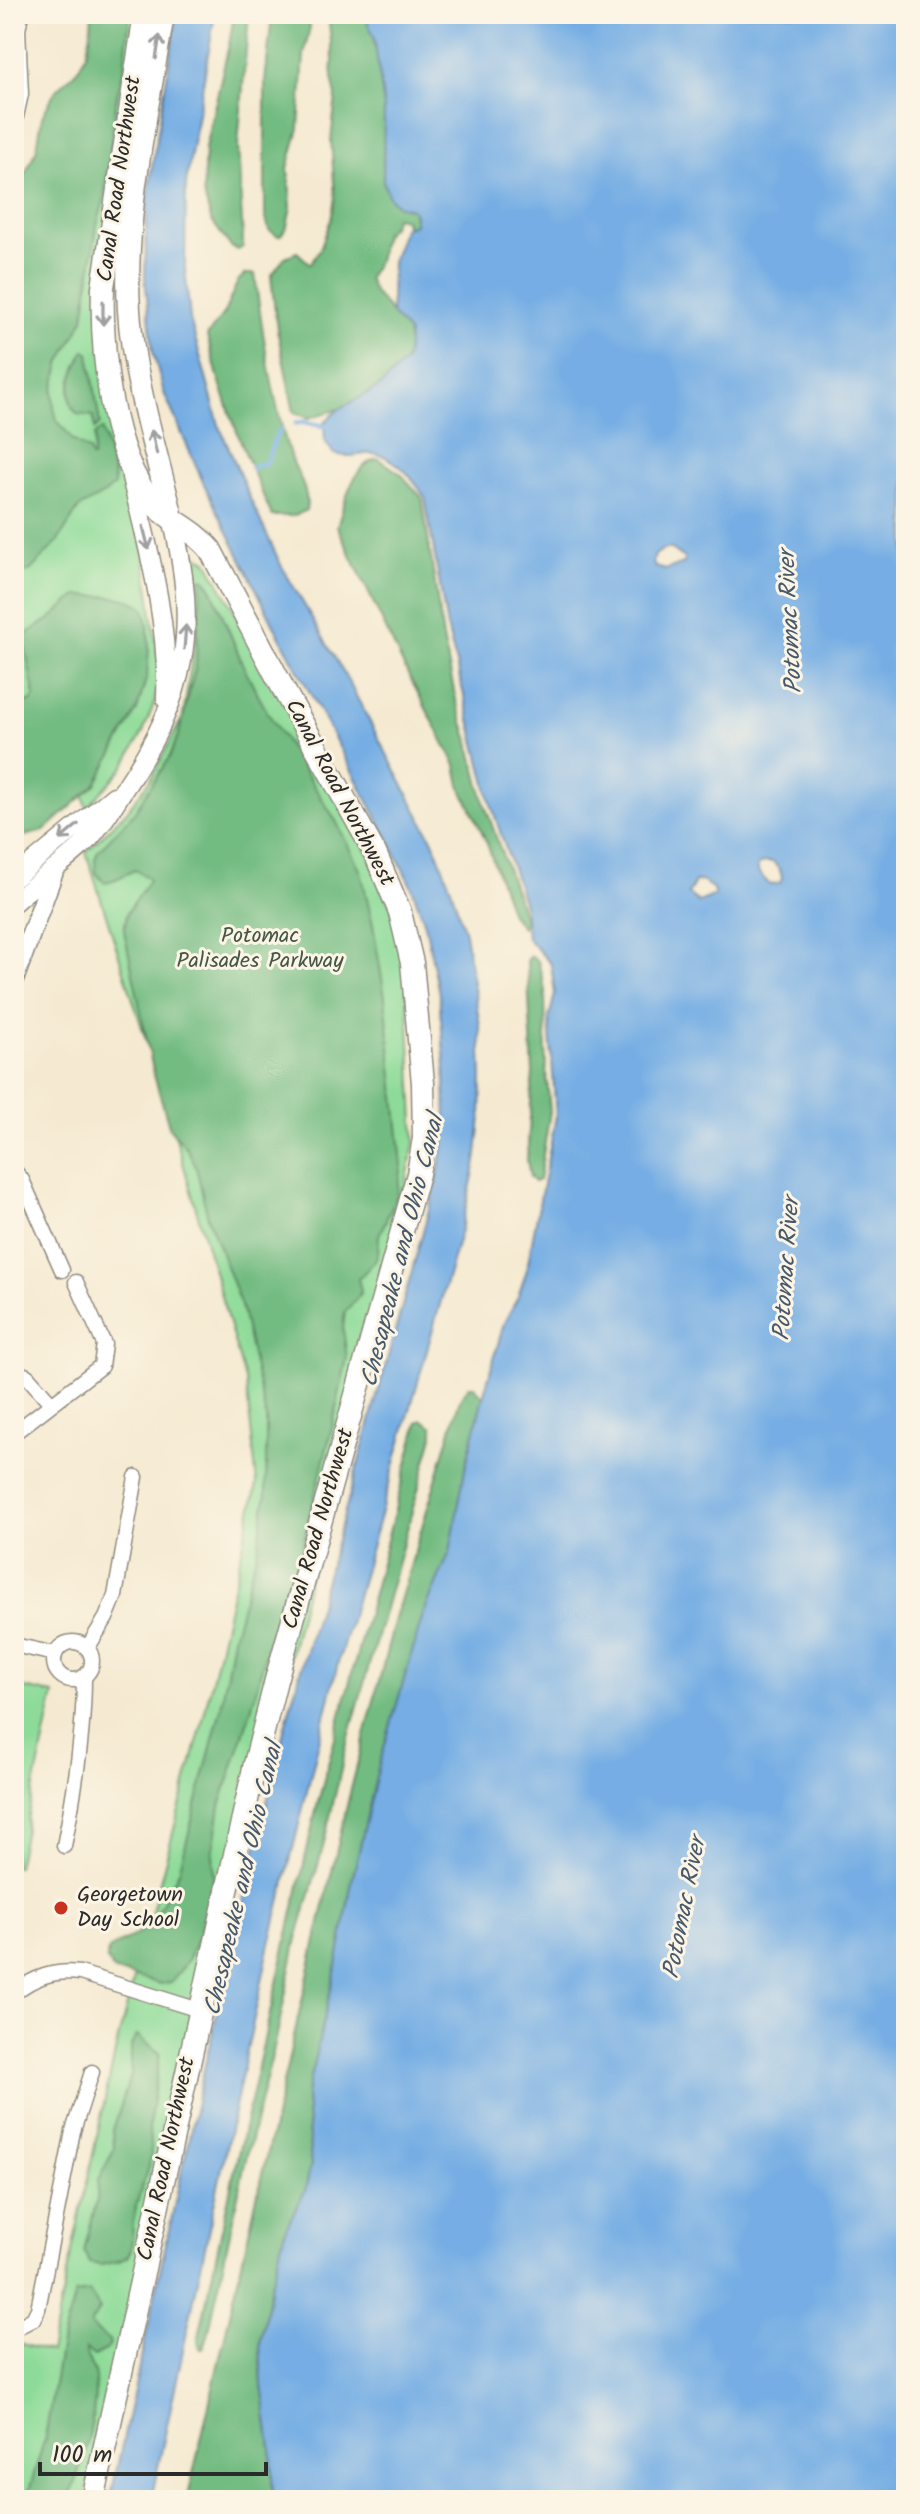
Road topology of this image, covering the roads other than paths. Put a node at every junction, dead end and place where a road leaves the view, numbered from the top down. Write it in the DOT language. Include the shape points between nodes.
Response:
graph roads {
  1 [pos="21,14"];
  2 [pos="145,14"];
  3 [pos="163,14"];
  4 [pos="14,126"];
  5 [pos="127,463"];
  6 [pos="172,518"];
  7 [pos="165,712"];
  8 [pos="125,787"];
  9 [pos="56,866"];
  10 [pos="14,878"];
  11 [pos="14,902"];
  12 [pos="14,980"];
  13 [pos="14,1170"];
  14 [pos="62,1270"];
  15 [pos="76,1282"];
  16 [pos="14,1371"];
  17 [pos="51,1403"];
  18 [pos="14,1433"];
  19 [pos="136,1477"];
  20 [pos="14,1645"];
  21 [pos="88,1647"];
  22 [pos="55,1654"];
  23 [pos="84,1677"];
  24 [pos="64,1846"];
  25 [pos="14,1993"];
  26 [pos="199,2010"];
  27 [pos="92,2072"];
  28 [pos="16,2328"];
  29 [pos="93,2500"];
  1 -- 4 [label="street" via="21,94"];
  2 -- 5 [label="highway, Canal Road Northwest, one-way" via="103,287 105,360"];
  6 -- 3 [label="highway, Canal Road Northwest, one-way" via="134,350 128,273"];
  5 -- 6 [label="highway, Canal Road Northwest" via="149,499"];
  5 -- 7 [label="main road, one-way" via="160,598"];
  7 -- 6 [label="main road, one-way" via="181,672 186,623 185,585"];
  6 -- 26 [label="highway, Canal Road Northwest" via="210,549 390,887 412,963 424,1110 418,1174 276,1680"];
  7 -- 8 [label="main road"];
  8 -- 9 [label="main road" via="89,839"];
  8 -- 10 [label="main road, one-way"];
  9 -- 11 [label="main road"];
  9 -- 12 [label="main road"];
  13 -- 14 [label="street"];
  15 -- 17 [label="street" via="104,1344 101,1366"];
  16 -- 17 [label="street" via="27,1376"];
  17 -- 18 [label="street"];
  19 -- 21 [label="street" via="115,1596"];
  20 -- 22 [label="street"];
  21 -- 22 [label="street" via="72,1641"];
  21 -- 23 [label="street" via="93,1663"];
  22 -- 23 [label="street" via="56,1670 63,1678"];
  23 -- 24 [label="street" via="75,1789"];
  25 -- 26 [label="street" via="40,1977 72,1972"];
  26 -- 29 [label="highway, Canal Road Northwest"];
  27 -- 28 [label="street" via="73,2131 40,2302 33,2319"];
}
